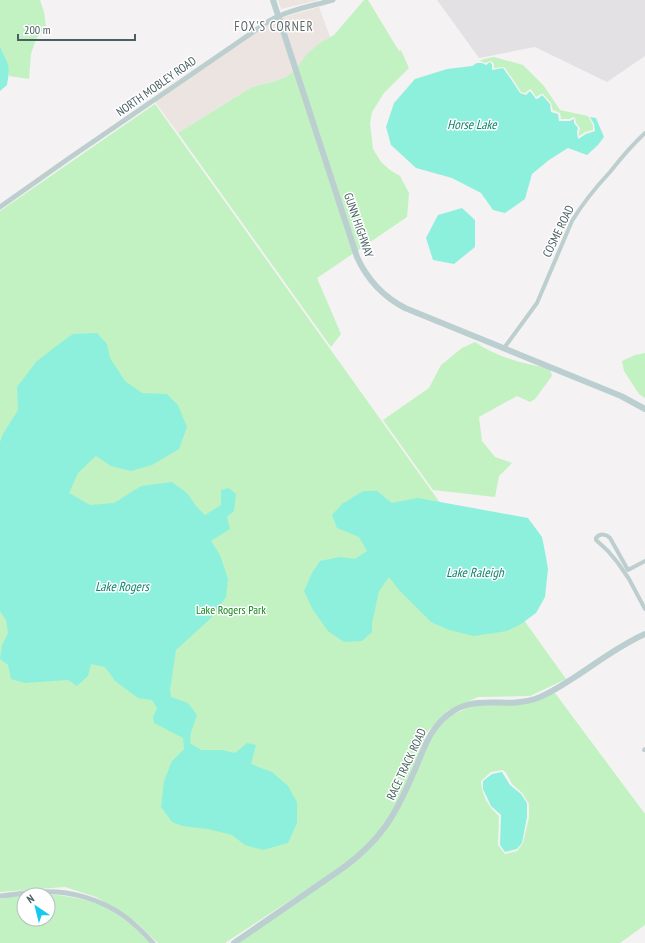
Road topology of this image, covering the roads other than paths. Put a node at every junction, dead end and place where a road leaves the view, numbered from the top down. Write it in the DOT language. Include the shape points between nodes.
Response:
graph roads {
  1 [pos="273,0"];
  2 [pos="333,0"];
  3 [pos="278,16"];
  4 [pos="645,133"];
  5 [pos="0,207"];
  6 [pos="504,348"];
  7 [pos="645,409"];
  8 [pos="645,561"];
  9 [pos="645,609"];
  10 [pos="645,634"];
  11 [pos="0,896"];
  12 [pos="153,943"];
  13 [pos="234,943"];
  1 -- 3 [label="main road, GUNN HIGHWAY"];
  2 -- 3 [label="street, NORTH MOBLEY ROAD"];
  3 -- 5 [label="street, NORTH MOBLEY ROAD"];
  3 -- 6 [label="main road, GUNN HIGHWAY" via="356,253 367,275 383,293 401,306"];
  4 -- 6 [label="street, COSME ROAD" via="577,212 537,303"];
  6 -- 7 [label="main road, GUNN HIGHWAY" via="621,396"];
  8 -- 9 [label="street" via="628,570 610,538 600,534 596,538 618,563"];
  10 -- 13 [label="main road, RACE TRACK ROAD" via="616,649 544,696 519,702 476,702 446,716 429,738 394,814 373,842 344,868"];
  11 -- 12 [label="street" via="45,892 65,893 90,899 123,915"];
}
